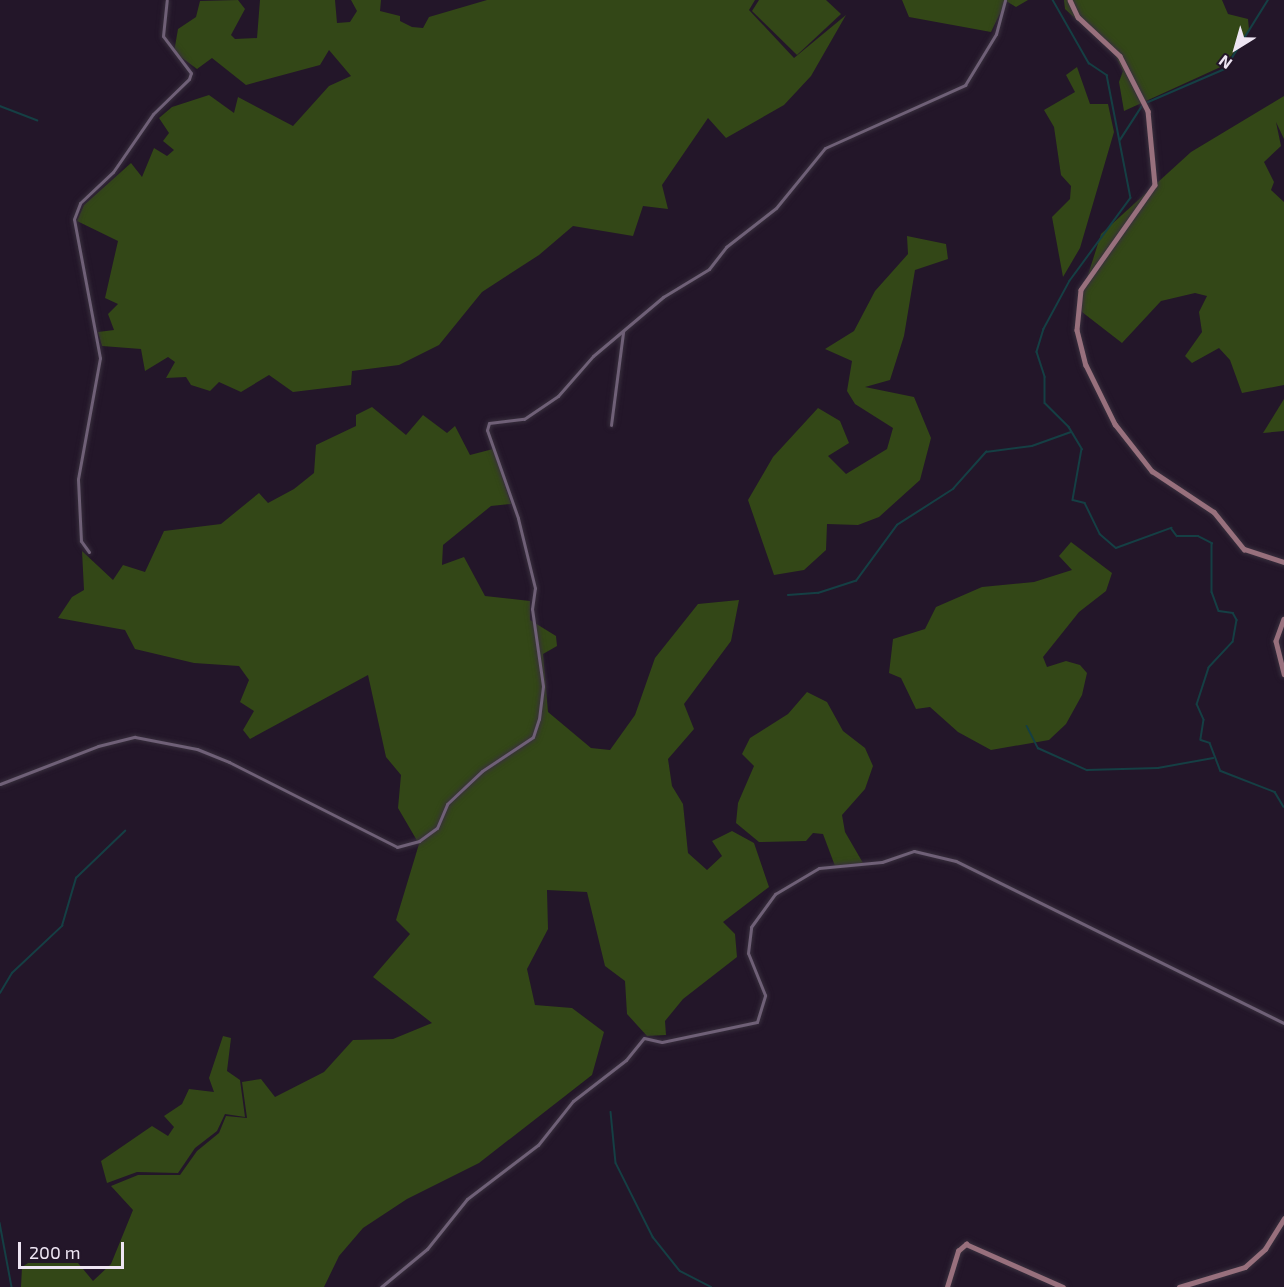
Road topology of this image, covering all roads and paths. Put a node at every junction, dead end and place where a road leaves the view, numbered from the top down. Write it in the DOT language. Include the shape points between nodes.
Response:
graph roads {
  1 [pos="167,0"];
  2 [pos="1005,0"];
  3 [pos="1070,0"];
  4 [pos="623,332"];
  5 [pos="611,425"];
  6 [pos="89,552"];
  7 [pos="1284,562"];
  8 [pos="1284,619"];
  9 [pos="1284,674"];
  10 [pos="0,784"];
  11 [pos="1284,1023"];
  12 [pos="1284,1218"];
  13 [pos="381,1287"];
  14 [pos="947,1287"];
  15 [pos="1063,1287"];
  16 [pos="1179,1287"];
  1 -- 6 [label="street" via="163,36 191,73 189,79 153,114 113,171 80,203 74,219 100,358 78,479 81,541"];
  2 -- 4 [label="street" via="996,33 965,86 825,148 776,208 726,247 718,261 663,297"];
  3 -- 7 [label="street" via="1078,17 1120,56 1148,111 1155,184 1081,290 1077,330 1086,365 1115,424 1152,471 1214,512 1244,549"];
  4 -- 5 [label="street"];
  4 -- 10 [label="street" via="541,408 524,419 489,423 535,588 532,609 543,686 539,719 533,737 483,771 447,804 437,828 419,841 398,847 243,768 158,739 135,737 98,746"];
  8 -- 9 [label="street" via="1276,641"];
  11 -- 13 [label="street" via="956,861 914,851 882,862 819,868 775,894 751,927 748,953 765,994 757,1022 662,1042 645,1038 626,1060 573,1101 538,1145 467,1199 427,1249"];
  12 -- 16 [label="street" via="1265,1249 1245,1267"];
  14 -- 15 [label="street" via="956,1254 966,1244"];
}
